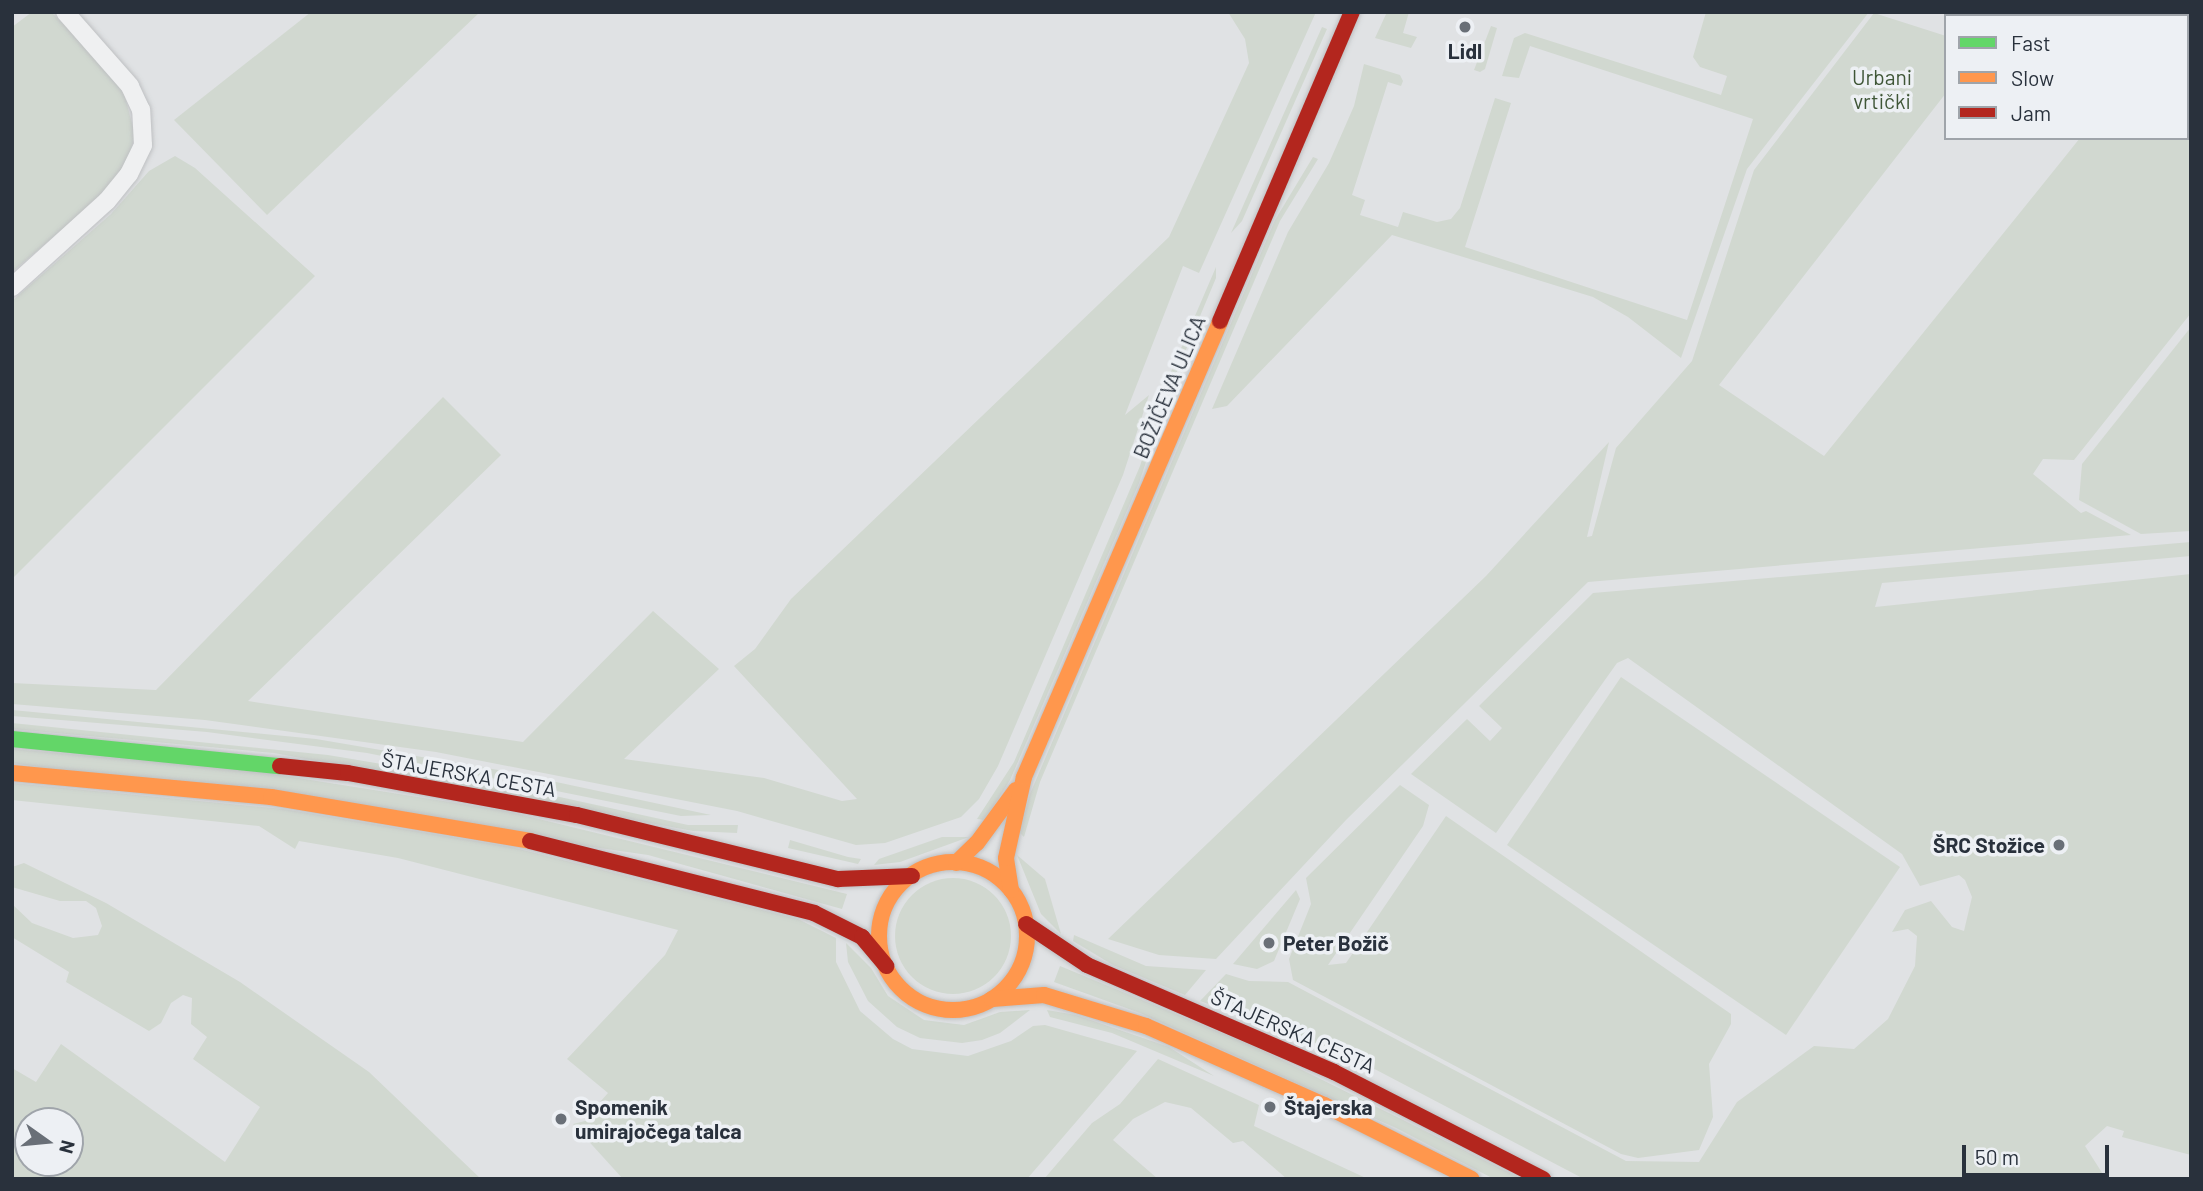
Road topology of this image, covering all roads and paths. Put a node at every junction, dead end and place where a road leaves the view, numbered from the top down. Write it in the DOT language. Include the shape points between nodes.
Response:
graph roads {
  1 [pos="65,12"];
  2 [pos="1352,12"];
  3 [pos="12,287"];
  4 [pos="12,738"];
  5 [pos="12,773"];
  6 [pos="1024,778"];
  7 [pos="956,863"];
  8 [pos="912,876"];
  9 [pos="1011,890"];
  10 [pos="1026,924"];
  11 [pos="886,966"];
  12 [pos="992,999"];
  13 [pos="1472,1179"];
  14 [pos="1543,1179"];
  1 -- 3 [label="street" via="130,86 145,131 138,160 107,201"];
  2 -- 6 [label="main road, BOŽIČEVA ULICA"];
  4 -- 8 [label="main road, ŠTAJERSKA CESTA" via="186,753 359,775 600,820 838,879"];
  5 -- 11 [label="main road" via="271,797 416,819 588,853 814,913 862,937"];
  6 -- 7 [label="main road, BOŽIČEVA ULICA" via="977,843"];
  6 -- 9 [label="main road, BOŽIČEVA ULICA" via="1006,858"];
  7 -- 8 [label="main road, ŠTAJERSKA CESTA" via="933,865"];
  7 -- 9 [label="main road, ŠTAJERSKA CESTA" via="987,870"];
  8 -- 11 [label="main road, ŠTAJERSKA CESTA" via="894,892 884,912 880,943"];
  9 -- 10 [label="main road, ŠTAJERSKA CESTA"];
  10 -- 12 [label="main road" via="1021,965"];
  10 -- 14 [label="main road, ŠTAJERSKA CESTA" via="1087,965 1334,1072"];
  11 -- 12 [label="main road" via="904,991 932,1007 963,1009"];
  12 -- 13 [label="main road" via="1044,995 1146,1026 1324,1105"];
}
